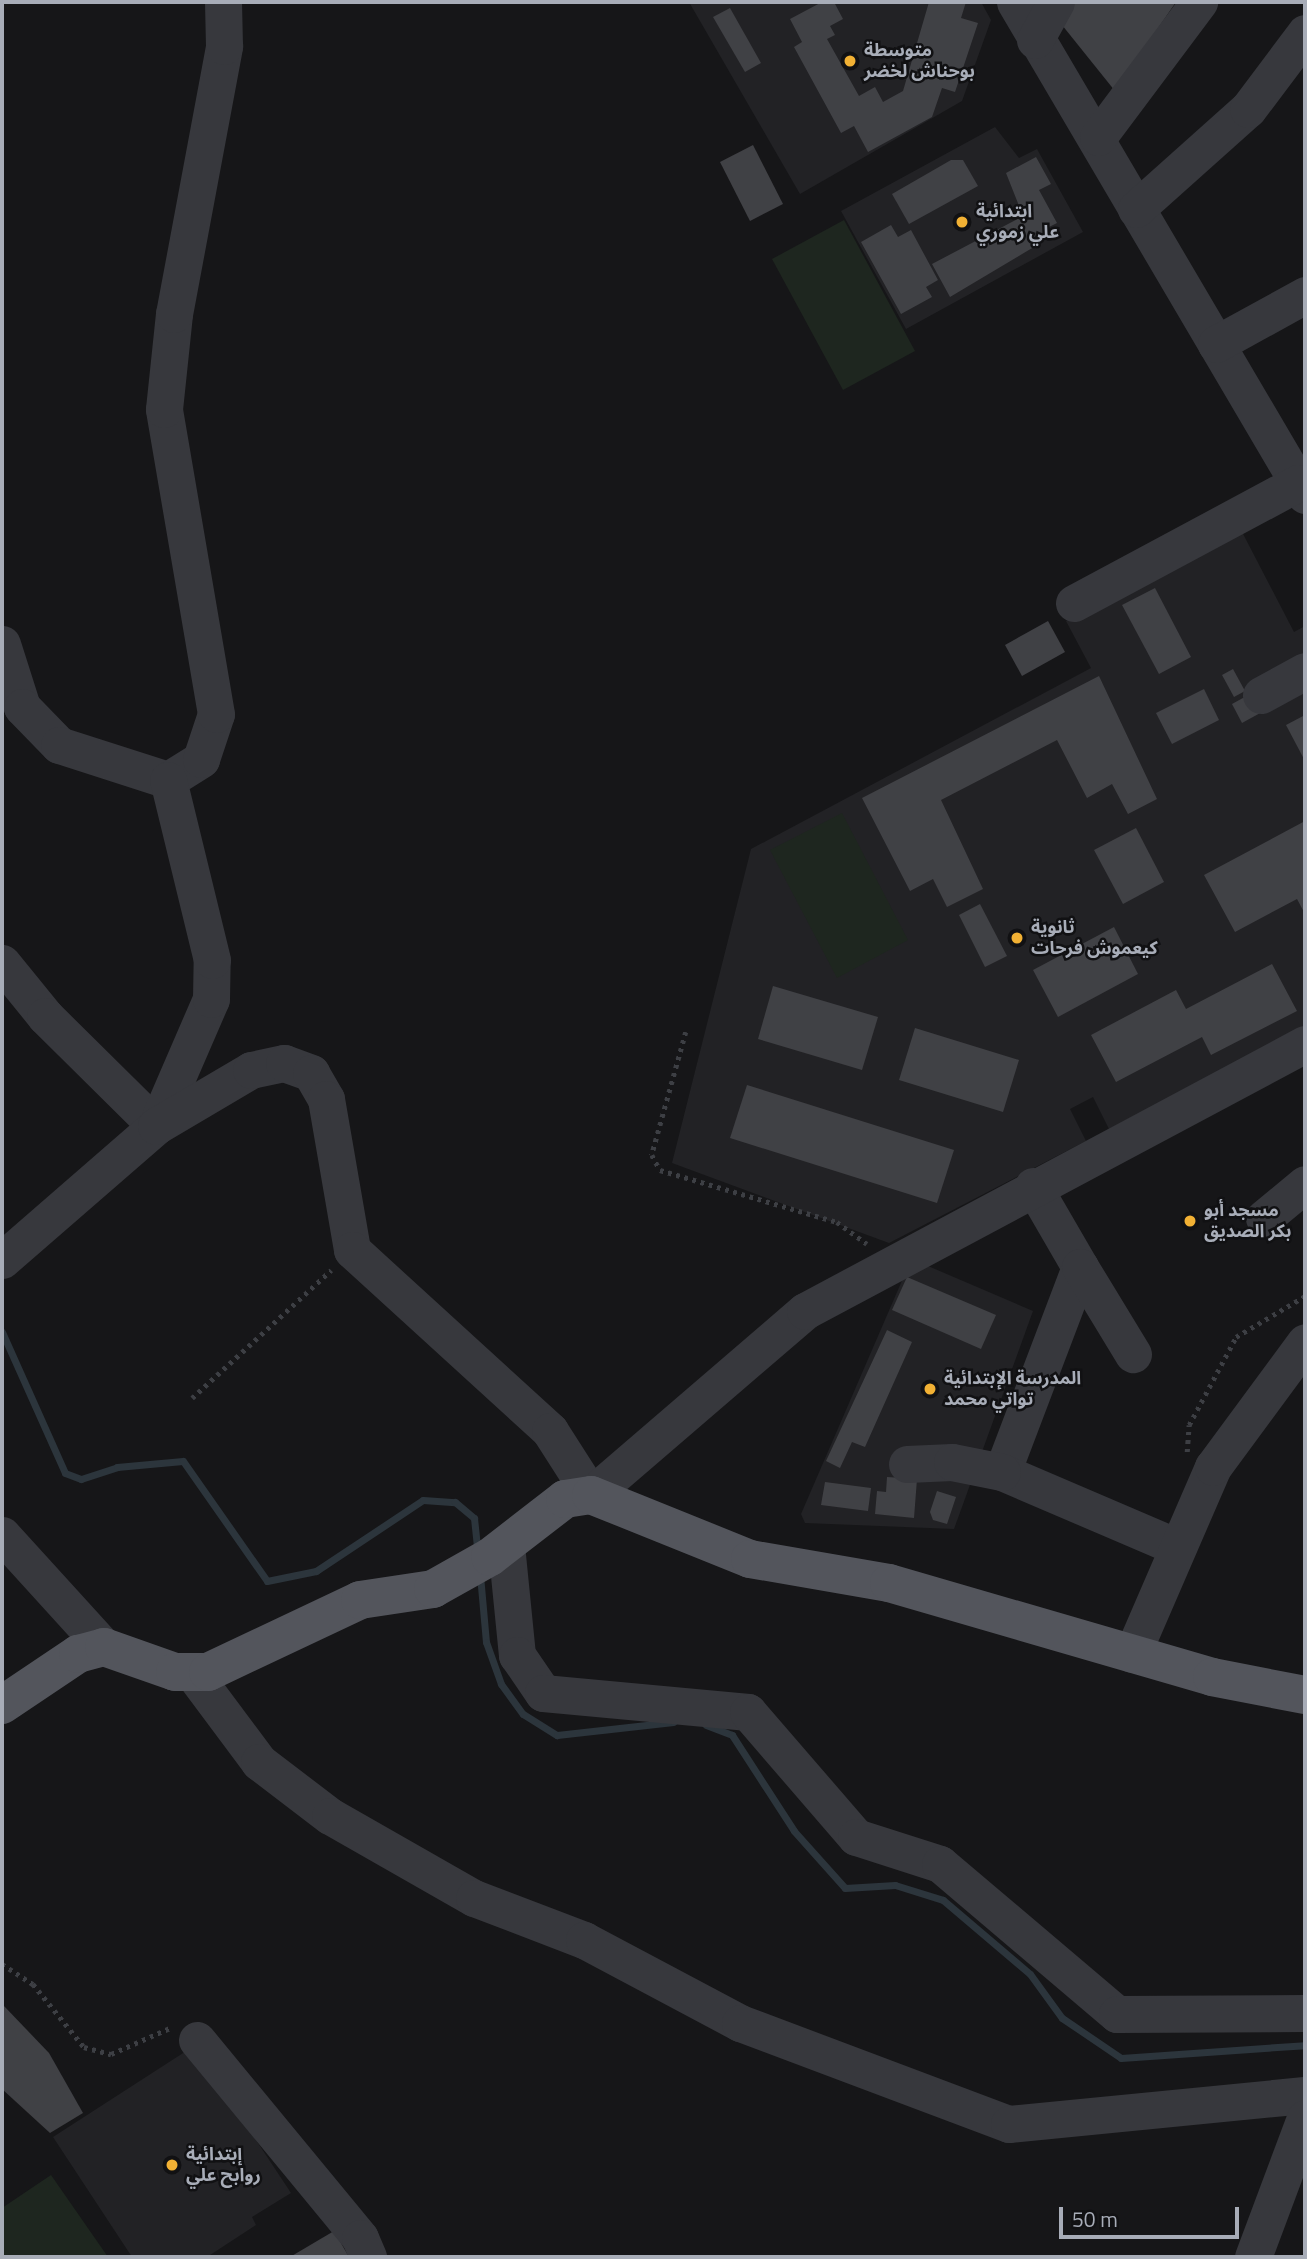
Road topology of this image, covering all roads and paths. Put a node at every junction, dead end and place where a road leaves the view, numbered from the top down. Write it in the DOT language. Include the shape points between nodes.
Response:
graph roads {
  1 [pos="223,2"];
  2 [pos="1015,2"];
  3 [pos="1056,2"];
  4 [pos="1199,2"];
  5 [pos="1305,33"];
  6 [pos="1035,40"];
  7 [pos="1098,138"];
  8 [pos="1136,209"];
  9 [pos="1305,295"];
  10 [pos="1216,344"];
  11 [pos="1302,489"];
  12 [pos="1074,603"];
  13 [pos="2,644"];
  14 [pos="1305,671"];
  15 [pos="1261,695"];
  16 [pos="168,780"];
  17 [pos="2,963"];
  18 [pos="686,1032"];
  19 [pos="1305,1045"];
  20 [pos="156,1126"];
  21 [pos="1305,1184"];
  22 [pos="1033,1186"];
  23 [pos="1264,1218"];
  24 [pos="352,1250"];
  25 [pos="2,1260"];
  26 [pos="894,1262"];
  27 [pos="1080,1267"];
  28 [pos="1305,1296"];
  29 [pos="1305,1342"];
  30 [pos="1133,1354"];
  31 [pos="192,1398"];
  32 [pos="907,1464"];
  33 [pos="1002,1472"];
  34 [pos="591,1495"];
  35 [pos="1198,1498"];
  36 [pos="2,1535"];
  37 [pos="1175,1546"];
  38 [pos="488,1557"];
  39 [pos="104,1647"];
  40 [pos="1132,1654"];
  41 [pos="192,1672"];
  42 [pos="1305,1695"];
  43 [pos="2,1705"];
  44 [pos="2,1964"];
  45 [pos="1305,2013"];
  46 [pos="197,2040"];
  47 [pos="1305,2095"];
  48 [pos="1305,2118"];
  49 [pos="368,2257"];
  50 [pos="1253,2257"];
  1 -- 16 [label="street" via="222,59 174,314 164,409 216,714 201,759"];
  2 -- 6 [label="street"];
  3 -- 6 [label="street"];
  4 -- 7 [label="street"];
  5 -- 8 [label="street" via="1248,109"];
  6 -- 7 [label="street"];
  7 -- 8 [label="street"];
  8 -- 10 [label="street"];
  9 -- 10 [label="street"];
  10 -- 11 [label="street"];
  11 -- 12 [label="street"];
  13 -- 16 [label="street" via="22,707 59,745"];
  14 -- 15 [label="street"];
  16 -- 20 [label="street" via="212,960 211,999"];
  17 -- 20 [label="street" via="45,1016"];
  18 -- 26 [label="path" via="652,1155 660,1170 837,1222"];
  19 -- 22 [label="street"];
  20 -- 24 [label="street" via="251,1070 284,1063 311,1073 326,1099"];
  20 -- 25 [label="street"];
  21 -- 23 [label="street"];
  22 -- 26 [label="street"];
  22 -- 27 [label="street"];
  24 -- 31 [label="path"];
  24 -- 34 [label="street" via="550,1431"];
  26 -- 34 [label="street" via="805,1311"];
  27 -- 30 [label="street"];
  27 -- 33 [label="street"];
  28 -- 35 [label="path" via="1236,1337 1189,1425 1185,1489"];
  29 -- 35 [label="street" via="1213,1467"];
  32 -- 33 [label="street" via="952,1462"];
  33 -- 37 [label="street"];
  34 -- 38 [label="main road" via="565,1499"];
  34 -- 40 [label="main road" via="750,1559 889,1583"];
  35 -- 37 [label="street"];
  36 -- 39 [label="street"];
  37 -- 40 [label="street"];
  38 -- 41 [label="main road" via="433,1589 360,1600 208,1672"];
  38 -- 45 [label="street" via="517,1655 543,1693 748,1712 856,1837 940,1864 1117,2014"];
  39 -- 41 [label="main road"];
  39 -- 43 [label="main road" via="78,1654"];
  40 -- 42 [label="main road"];
  41 -- 47 [label="street" via="259,1762 330,1816 474,1898 584,1940 740,2023 1009,2124"];
  44 -- 46 [label="path" via="33,1984 84,2047 111,2054 167,2026"];
  46 -- 49 [label="street" via="360,2238"];
  48 -- 50 [label="street"];
}
